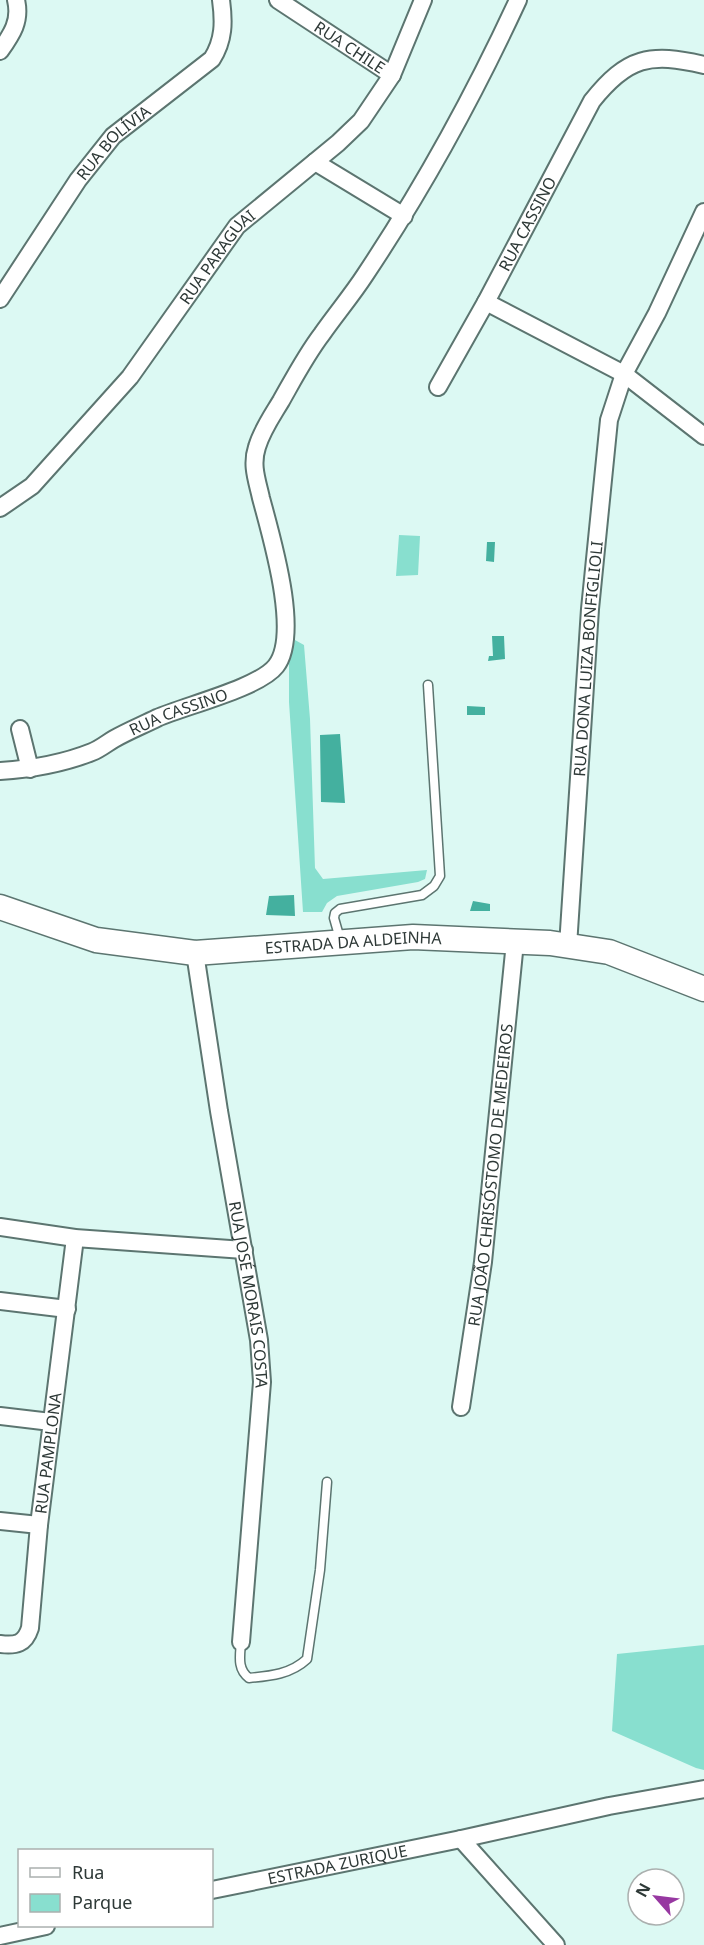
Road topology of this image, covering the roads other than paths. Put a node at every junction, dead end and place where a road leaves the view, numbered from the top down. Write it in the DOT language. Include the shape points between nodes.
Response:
graph roads {
  1 [pos="16,0"];
  2 [pos="221,0"];
  3 [pos="278,0"];
  4 [pos="423,0"];
  5 [pos="518,0"];
  6 [pos="0,51"];
  7 [pos="704,65"];
  8 [pos="392,75"];
  9 [pos="315,162"];
  10 [pos="704,212"];
  11 [pos="404,216"];
  12 [pos="0,298"];
  13 [pos="486,302"];
  14 [pos="624,375"];
  15 [pos="438,387"];
  16 [pos="704,436"];
  17 [pos="0,508"];
  18 [pos="428,685"];
  19 [pos="20,729"];
  20 [pos="30,770"];
  21 [pos="0,771"];
  22 [pos="0,907"];
  23 [pos="515,942"];
  24 [pos="340,943"];
  25 [pos="568,946"];
  26 [pos="195,953"];
  27 [pos="704,989"];
  28 [pos="0,1227"];
  29 [pos="75,1238"];
  30 [pos="244,1250"];
  31 [pos="0,1301"];
  32 [pos="67,1309"];
  33 [pos="461,1407"];
  34 [pos="0,1416"];
  35 [pos="51,1422"];
  36 [pos="327,1482"];
  37 [pos="0,1521"];
  38 [pos="39,1526"];
  39 [pos="241,1642"];
  40 [pos="0,1644"];
  41 [pos="704,1789"];
  42 [pos="461,1839"];
  43 [pos="213,1890"];
  44 [pos="41,1927"];
  45 [pos="0,1935"];
  46 [pos="556,1945"];
  1 -- 6 [label="street" via="15,28"];
  2 -- 12 [label="street, RUA BOLÍVIA" via="224,22 212,59 113,136 78,180"];
  3 -- 8 [label="street, RUA CHILE"];
  4 -- 8 [label="street, RUA PARAGUAI"];
  5 -- 11 [label="street, RUA CASSINO"];
  7 -- 13 [label="street, RUA CASSINO" via="680,59 648,59 624,68 607,82 592,101"];
  8 -- 9 [label="street, RUA PARAGUAI" via="361,121"];
  9 -- 11 [label="street"];
  9 -- 17 [label="street, RUA PARAGUAI" via="237,226 130,377 32,486"];
  10 -- 14 [label="street, RUA DONA LUIZA BONFIGLIOLI"];
  11 -- 20 [label="street, RUA CASSINO" via="295,374 256,449 254,471 282,587 286,624 285,650 274,669 207,701 159,717 94,752"];
  13 -- 14 [label="street"];
  13 -- 15 [label="street, RUA CASSINO"];
  14 -- 16 [label="street"];
  14 -- 25 [label="street, RUA DONA LUIZA BONFIGLIOLI" via="609,420 597,531"];
  18 -- 24 [label="lane" via="440,876 422,895 340,909 334,918"];
  19 -- 20 [label="street"];
  20 -- 21 [label="street, RUA CASSINO"];
  22 -- 26 [label="street, ESTRADA DA ALDEINHA" via="96,940"];
  23 -- 24 [label="street, ESTRADA DA ALDEINHA" via="413,937"];
  23 -- 25 [label="street, ESTRADA DA ALDEINHA"];
  23 -- 33 [label="street, RUA JOÃO CHRISÓSTOMO DE MEDEIROS" via="483,1262"];
  24 -- 26 [label="street, ESTRADA DA ALDEINHA"];
  25 -- 27 [label="street, ESTRADA DA ALDEINHA" via="609,952"];
  26 -- 30 [label="street, RUA JOSÉ MORAIS COSTA"];
  28 -- 29 [label="street"];
  29 -- 30 [label="street"];
  29 -- 32 [label="street, RUA PAMPLONA"];
  30 -- 39 [label="street, RUA JOSÉ MORAIS COSTA" via="261,1382"];
  31 -- 32 [label="street"];
  32 -- 35 [label="street, RUA PAMPLONA"];
  34 -- 35 [label="street"];
  35 -- 38 [label="street, RUA PAMPLONA"];
  36 -- 39 [label="lane" via="307,1659 298,1668 281,1674 249,1678 242,1672"];
  37 -- 38 [label="street"];
  38 -- 40 [label="street, RUA PAMPLONA" via="30,1628 21,1643"];
  41 -- 42 [label="street, ESTRADA ZURIQUE"];
  42 -- 43 [label="street, ESTRADA ZURIQUE"];
  42 -- 46 [label="street"];
  44 -- 45 [label="street"];
}
